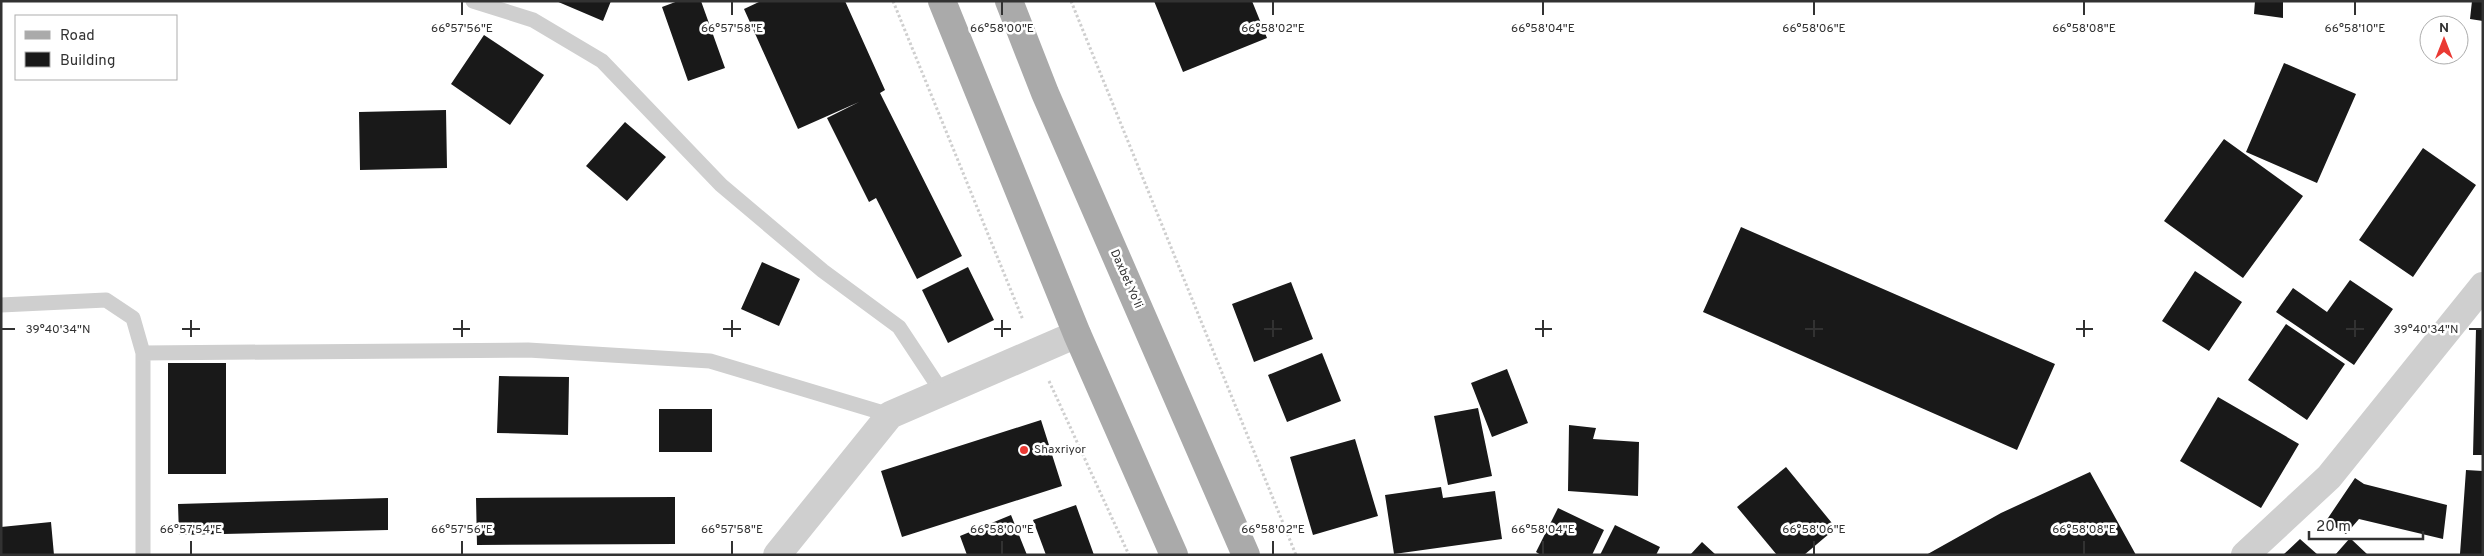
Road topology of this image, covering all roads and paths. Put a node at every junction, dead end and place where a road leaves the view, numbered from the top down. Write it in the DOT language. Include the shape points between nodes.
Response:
graph roads {
  1 [pos="473,1"];
  2 [pos="893,1"];
  3 [pos="942,1"];
  4 [pos="1009,1"];
  5 [pos="1071,1"];
  6 [pos="2483,286"];
  7 [pos="1,305"];
  8 [pos="1077,334"];
  9 [pos="1036,352"];
  10 [pos="143,353"];
  11 [pos="942,392"];
  12 [pos="890,415"];
  13 [pos="143,555"];
  14 [pos="777,555"];
  15 [pos="1129,555"];
  16 [pos="1174,555"];
  17 [pos="1246,555"];
  18 [pos="1296,555"];
  19 [pos="2245,555"];
  1 -- 11 [label="lane" via="533,20 602,61 721,184 824,271 899,327"];
  2 -- 9 [label="path"];
  3 -- 8 [label="main road"];
  4 -- 17 [label="main road, Daxbet Yo'li" via="1044,93"];
  5 -- 18 [label="path"];
  6 -- 19 [label="street" via="2329,477"];
  7 -- 10 [label="lane" via="106,300 133,318"];
  8 -- 9 [label="street"];
  8 -- 16 [label="main road"];
  9 -- 11 [label="street"];
  9 -- 15 [label="path"];
  10 -- 12 [label="lane" via="528,350 710,361"];
  10 -- 13 [label="lane"];
  11 -- 12 [label="street"];
  12 -- 14 [label="street"];
}
